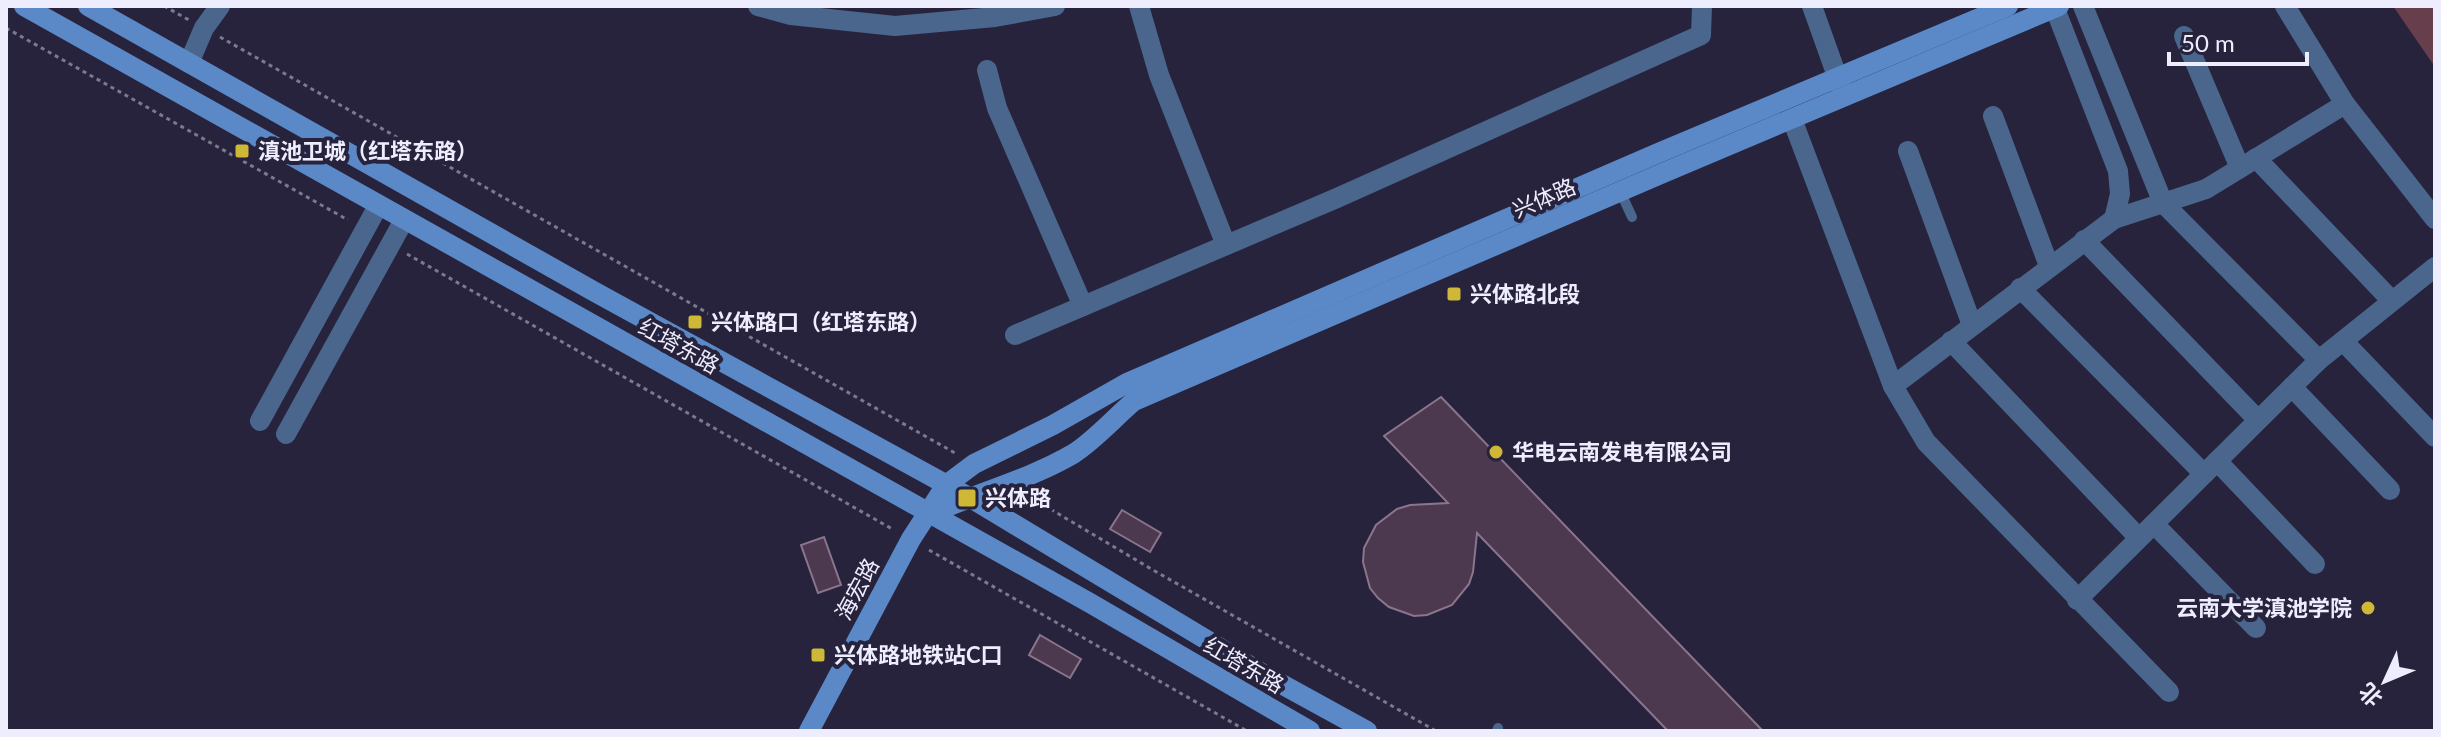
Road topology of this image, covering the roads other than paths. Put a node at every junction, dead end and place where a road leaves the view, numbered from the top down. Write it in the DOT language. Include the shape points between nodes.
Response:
graph roads {
  1 [pos="24,6"];
  2 [pos="88,6"];
  3 [pos="220,6"];
  4 [pos="758,6"];
  5 [pos="1055,6"];
  6 [pos="1139,6"];
  7 [pos="1702,6"];
  8 [pos="1812,6"];
  9 [pos="2008,6"];
  10 [pos="2083,6"];
  11 [pos="2285,6"];
  12 [pos="2056,7"];
  13 [pos="807,11"];
  14 [pos="2184,36"];
  15 [pos="189,63"];
  16 [pos="987,70"];
  17 [pos="1841,88"];
  18 [pos="2345,104"];
  19 [pos="1993,116"];
  20 [pos="1792,119"];
  21 [pos="1908,151"];
  22 [pos="2248,163"];
  23 [pos="1616,182"];
  24 [pos="2163,203"];
  25 [pos="378,206"];
  26 [pos="1632,217"];
  27 [pos="2114,219"];
  28 [pos="2435,219"];
  29 [pos="404,220"];
  30 [pos="2084,240"];
  31 [pos="1226,245"];
  32 [pos="2049,266"];
  33 [pos="2432,276"];
  34 [pos="2020,288"];
  35 [pos="2392,301"];
  36 [pos="1083,306"];
  37 [pos="1972,325"];
  38 [pos="1015,335"];
  39 [pos="1951,341"];
  40 [pos="2343,341"];
  41 [pos="2319,360"];
  42 [pos="1893,386"];
  43 [pos="2292,387"];
  44 [pos="2258,420"];
  45 [pos="260,421"];
  46 [pos="286,434"];
  47 [pos="2435,437"];
  48 [pos="2210,468"];
  49 [pos="946,485"];
  50 [pos="2390,490"];
  51 [pos="969,497"];
  52 [pos="930,514"];
  53 [pos="2146,531"];
  54 [pos="2315,564"];
  55 [pos="2077,600"];
  56 [pos="2256,628"];
  57 [pos="2169,692"];
  58 [pos="809,731"];
  59 [pos="1309,731"];
  60 [pos="1367,731"];
  1 -- 25 [label="main road, 红塔东路"];
  2 -- 15 [label="main road, 红塔东路"];
  3 -- 15 [label="street"];
  4 -- 13 [label="street"];
  5 -- 13 [label="street" via="895,26"];
  6 -- 31 [label="street" via="1159,75"];
  7 -- 31 [label="street" via="1701,35"];
  8 -- 17 [label="street"];
  9 -- 17 [label="main road, 兴体路"];
  10 -- 24 [label="street"];
  11 -- 18 [label="street"];
  12 -- 17 [label="main road, 兴体路"];
  12 -- 27 [label="street" via="2118,171"];
  14 -- 22 [label="street"];
  15 -- 49 [label="main road, 红塔东路"];
  16 -- 36 [label="street" via="997,108"];
  17 -- 20 [label="main road, 兴体路"];
  17 -- 23 [label="main road, 兴体路"];
  18 -- 22 [label="street"];
  18 -- 28 [label="street"];
  19 -- 32 [label="street"];
  20 -- 23 [label="main road, 兴体路"];
  20 -- 42 [label="street"];
  21 -- 37 [label="street"];
  22 -- 24 [label="street" via="2206,189"];
  22 -- 35 [label="street"];
  23 -- 26 [label="lane"];
  23 -- 49 [label="main road, 兴体路" via="1127,383 974,464"];
  23 -- 51 [label="main road, 兴体路" via="1134,401 1074,453"];
  24 -- 27 [label="street"];
  24 -- 41 [label="street"];
  25 -- 29 [label="main road, 红塔东路"];
  25 -- 45 [label="street"];
  27 -- 30 [label="street"];
  29 -- 46 [label="street"];
  29 -- 52 [label="main road, 红塔东路"];
  30 -- 32 [label="street"];
  30 -- 44 [label="street"];
  31 -- 36 [label="street"];
  32 -- 34 [label="street"];
  33 -- 35 [label="street"];
  34 -- 37 [label="street"];
  34 -- 48 [label="street"];
  35 -- 40 [label="street"];
  36 -- 38 [label="street"];
  37 -- 39 [label="street"];
  39 -- 42 [label="street"];
  39 -- 53 [label="street"];
  40 -- 41 [label="street"];
  40 -- 47 [label="street"];
  41 -- 43 [label="street"];
  42 -- 55 [label="street" via="1926,442"];
  43 -- 44 [label="street"];
  43 -- 50 [label="street"];
  44 -- 48 [label="street"];
  45 -- 46 [label="lane"];
  48 -- 53 [label="street"];
  48 -- 54 [label="street"];
  49 -- 51 [label="main road, 红塔东路"];
  49 -- 52 [label="main road, 兴体路"];
  51 -- 52 [label="main road, 兴体路"];
  51 -- 60 [label="main road, 红塔东路"];
  52 -- 58 [label="main road, 海宏路" via="911,539"];
  52 -- 59 [label="main road, 红塔东路"];
  53 -- 55 [label="street"];
  53 -- 56 [label="street"];
  55 -- 57 [label="street"];
}
